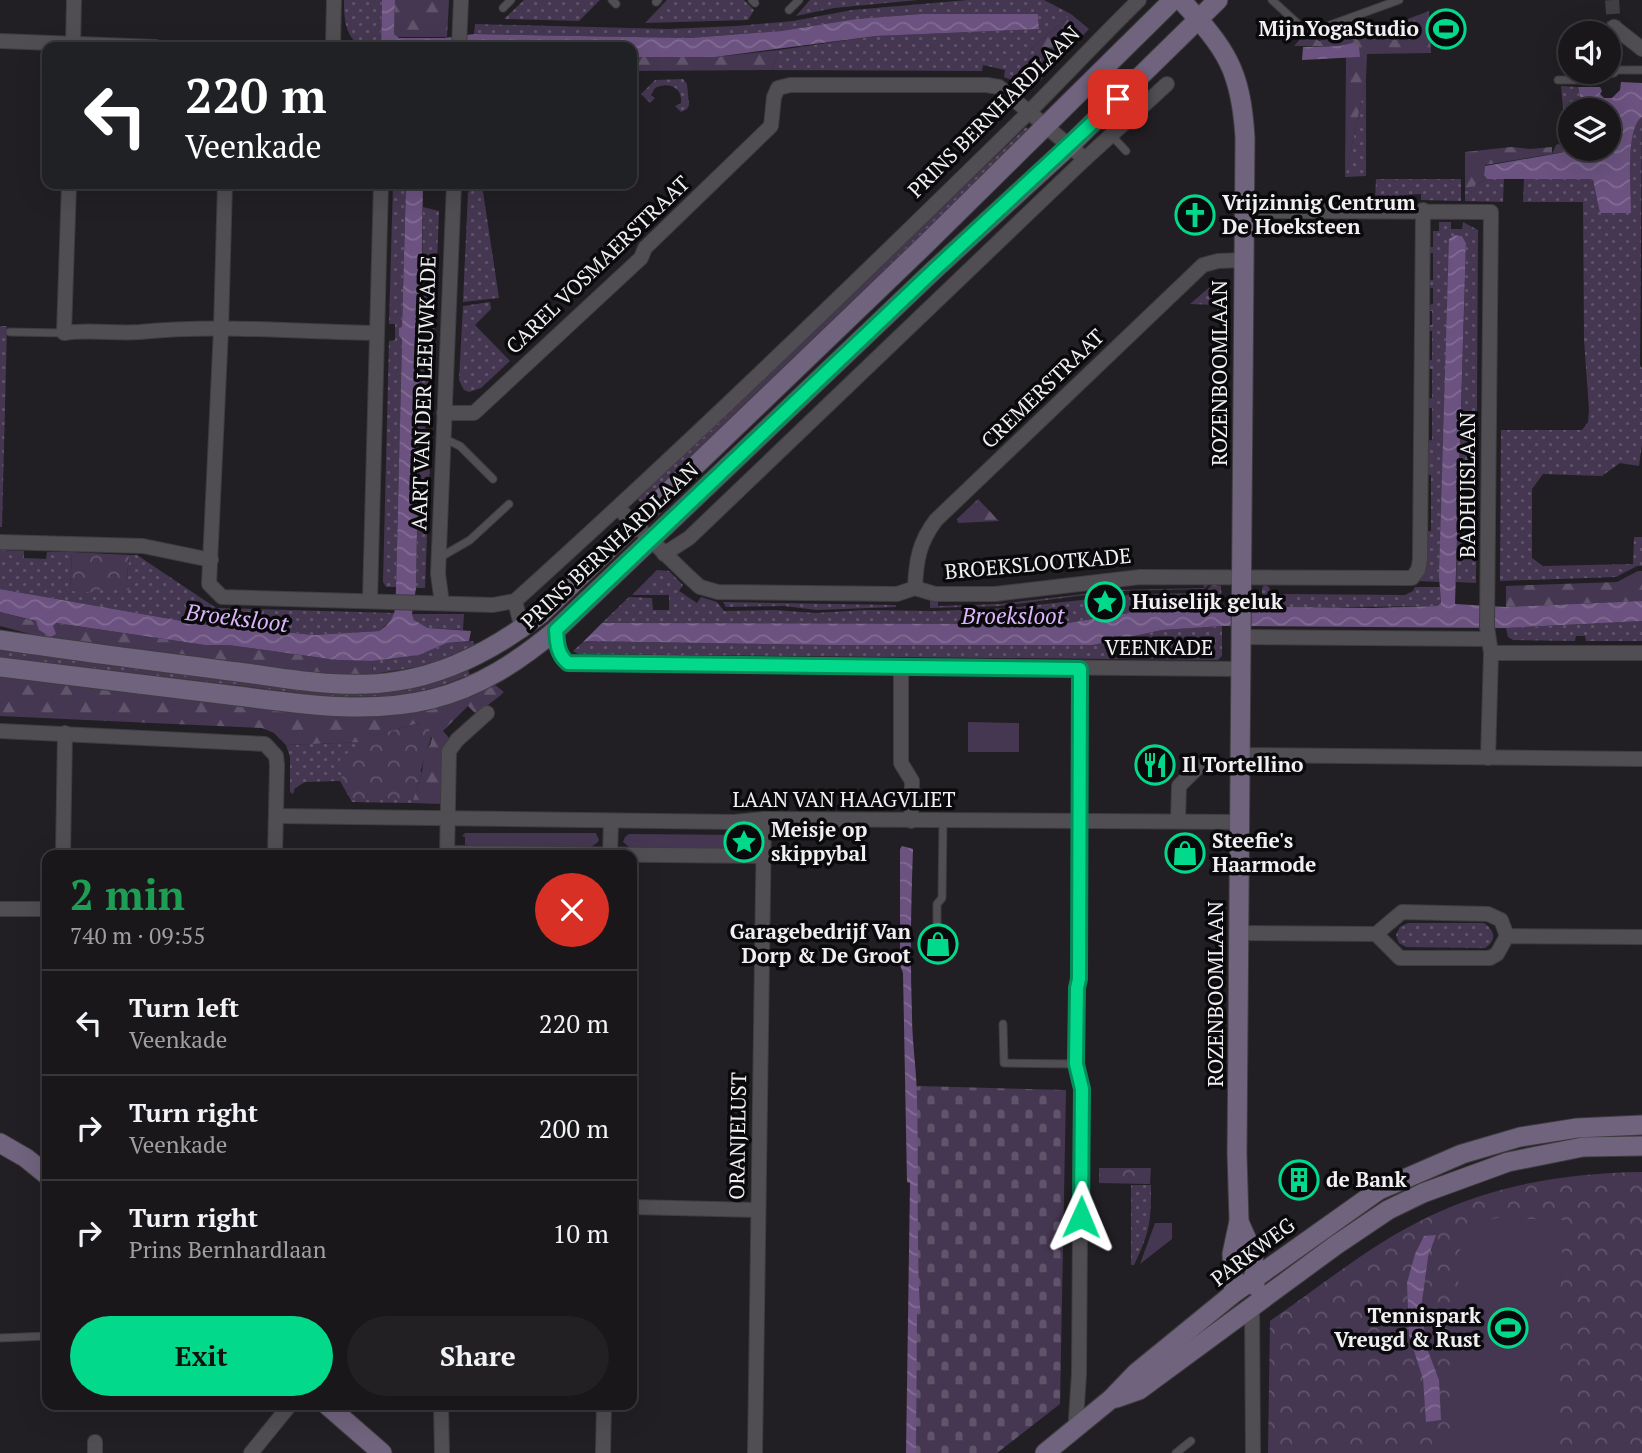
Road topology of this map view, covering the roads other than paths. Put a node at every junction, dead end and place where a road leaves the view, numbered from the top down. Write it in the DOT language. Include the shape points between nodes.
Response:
graph roads {
  1 [pos="74,0"];
  2 [pos="334,0"];
  3 [pos="461,0"];
  4 [pos="511,0"];
  5 [pos="799,0"];
  6 [pos="1139,0"];
  7 [pos="1173,0"];
  8 [pos="1181,0"];
  9 [pos="1218,0"];
  10 [pos="1272,0"];
  11 [pos="1398,0"];
  12 [pos="503,8"];
  13 [pos="789,10"];
  14 [pos="1198,19"];
  15 [pos="1621,32"];
  16 [pos="0,41"];
  17 [pos="73,42"];
  18 [pos="333,42"];
  19 [pos="459,42"];
  20 [pos="42,44"];
  21 [pos="1642,49"];
  22 [pos="1642,70"];
  23 [pos="1621,71"];
  24 [pos="1167,84"];
  25 [pos="1118,99"];
  26 [pos="1028,112"];
  27 [pos="1045,126"];
  28 [pos="1113,133"];
  29 [pos="1069,146"];
  30 [pos="1126,151"];
  31 [pos="1085,159"];
  32 [pos="69,189"];
  33 [pos="225,189"];
  34 [pos="381,189"];
  35 [pos="454,189"];
  36 [pos="1423,210"];
  37 [pos="1244,211"];
  38 [pos="1243,260"];
  39 [pos="221,329"];
  40 [pos="10,332"];
  41 [pos="64,333"];
  42 [pos="377,333"];
  43 [pos="444,413"];
  44 [pos="443,438"];
  45 [pos="493,479"];
  46 [pos="509,504"];
  47 [pos="618,508"];
  48 [pos="634,524"];
  49 [pos="0,542"];
  50 [pos="657,547"];
  51 [pos="439,558"];
  52 [pos="211,560"];
  53 [pos="1242,585"];
  54 [pos="915,588"];
  55 [pos="377,601"];
  56 [pos="515,601"];
  57 [pos="442,603"];
  58 [pos="522,629"];
  59 [pos="556,630"];
  60 [pos="1242,634"];
  61 [pos="0,640"];
  62 [pos="1489,640"];
  63 [pos="1642,653"];
  64 [pos="0,667"];
  65 [pos="901,667"];
  66 [pos="1080,669"];
  67 [pos="1240,669"];
  68 [pos="487,713"];
  69 [pos="0,731"];
  70 [pos="65,733"];
  71 [pos="1488,758"];
  72 [pos="1642,759"];
  73 [pos="1241,760"];
  74 [pos="277,816"];
  75 [pos="448,819"];
  76 [pos="764,820"];
  77 [pos="611,821"];
  78 [pos="911,821"];
  79 [pos="943,821"];
  80 [pos="1178,821"];
  81 [pos="1079,822"];
  82 [pos="1240,822"];
  83 [pos="62,850"];
  84 [pos="275,850"];
  85 [pos="447,850"];
  86 [pos="610,850"];
  87 [pos="637,856"];
  88 [pos="763,856"];
  89 [pos="0,909"];
  90 [pos="42,909"];
  91 [pos="1239,933"];
  92 [pos="1376,934"];
  93 [pos="1507,936"];
  94 [pos="1642,937"];
  95 [pos="937,939"];
  96 [pos="1003,1024"];
  97 [pos="1076,1064"];
  98 [pos="1642,1125"];
  99 [pos="0,1143"];
  100 [pos="1642,1146"];
  101 [pos="42,1171"];
  102 [pos="637,1207"];
  103 [pos="758,1210"];
  104 [pos="1239,1222"];
  105 [pos="1256,1276"];
  106 [pos="1234,1293"];
  107 [pos="1252,1304"];
  108 [pos="42,1336"];
  109 [pos="0,1338"];
  110 [pos="1111,1399"];
  111 [pos="286,1410"];
  112 [pos="333,1410"];
  113 [pos="441,1410"];
  114 [pos="604,1410"];
  115 [pos="1080,1424"];
  116 [pos="1191,1441"];
  117 [pos="381,1450"];
  118 [pos="251,1453"];
  119 [pos="442,1453"];
  120 [pos="603,1453"];
  121 [pos="755,1453"];
  122 [pos="1045,1453"];
  123 [pos="1176,1453"];
  124 [pos="1253,1453"];
  1 -- 17 [label="street"];
  2 -- 18 [label="street"];
  3 -- 19 [label="street"];
  4 -- 12 [label="lane"];
  5 -- 13 [label="lane"];
  6 -- 26 [label="street, PRINS BERNHARDLAAN"];
  7 -- 27 [label="main road, PRINS BERNHARDLAAN"];
  8 -- 14 [label="main road, ROZENBOOMLAAN"];
  9 -- 14 [label="main road, PRINS BERNHARDLAAN"];
  10 -- 11 [label="lane" via="1308,33"];
  14 -- 25 [label="main road, PRINS BERNHARDLAAN"];
  14 -- 37 [label="main road, ROZENBOOMLAAN" via="1228,59 1243,106"];
  15 -- 21 [label="street"];
  16 -- 20 [label="street"];
  22 -- 23 [label="lane"];
  24 -- 28 [label="street, PRINS BERNHARDLAAN"];
  25 -- 28 [label="street"];
  25 -- 29 [label="main road, PRINS BERNHARDLAAN"];
  26 -- 27 [label="street"];
  26 -- 43 [label="street, CAREL VOSMAERSTRAAT" via="999,88 987,85 778,88 771,126 645,248 641,258 474,413"];
  26 -- 47 [label="street, PRINS BERNHARDLAAN"];
  27 -- 29 [label="street"];
  27 -- 48 [label="main road, PRINS BERNHARDLAAN"];
  28 -- 30 [label="lane"];
  28 -- 31 [label="street, PRINS BERNHARDLAAN"];
  29 -- 31 [label="street"];
  29 -- 50 [label="main road, PRINS BERNHARDLAAN" via="934,270"];
  31 -- 50 [label="street, PRINS BERNHARDLAAN" via="689,538"];
  32 -- 41 [label="street"];
  33 -- 39 [label="street"];
  34 -- 42 [label="street"];
  35 -- 43 [label="street, AART VAN DER LEEUWKADE"];
  36 -- 37 [label="street"];
  36 -- 53 [label="street, BROEKSLOOTKADE" via="1418,570 1412,578"];
  36 -- 62 [label="street, BADHUISLAAN" via="1491,212"];
  37 -- 38 [label="main road, ROZENBOOMLAAN"];
  38 -- 53 [label="main road, ROZENBOOMLAAN"];
  38 -- 54 [label="street, CREMERSTRAAT" via="1203,265 936,520 920,546"];
  39 -- 41 [label="street"];
  39 -- 42 [label="street"];
  39 -- 52 [label="street"];
  40 -- 41 [label="lane"];
  42 -- 55 [label="street"];
  43 -- 44 [label="street, AART VAN DER LEEUWKADE"];
  44 -- 45 [label="lane" via="460,446"];
  44 -- 51 [label="street, AART VAN DER LEEUWKADE"];
  46 -- 51 [label="lane" via="470,540"];
  47 -- 48 [label="street, BROEKSLOOTKADE"];
  47 -- 56 [label="street, PRINS BERNHARDLAAN"];
  48 -- 50 [label="street, BROEKSLOOTKADE"];
  48 -- 58 [label="main road, PRINS BERNHARDLAAN"];
  49 -- 52 [label="street" via="143,546"];
  50 -- 54 [label="street, BROEKSLOOTKADE" via="700,587 718,592 897,594"];
  50 -- 59 [label="main road, PRINS BERNHARDLAAN"];
  51 -- 57 [label="street, AART VAN DER LEEUWKADE"];
  52 -- 55 [label="street" via="209,584 222,597"];
  53 -- 54 [label="street, BROEKSLOOTKADE" via="1140,577 995,594 935,594"];
  53 -- 60 [label="main road, ROZENBOOMLAAN"];
  55 -- 57 [label="street"];
  56 -- 57 [label="street, PRINS BERNHARDLAAN"];
  56 -- 58 [label="street, PRINS BERNHARDLAAN"];
  58 -- 61 [label="main road, PRINS BERNHARDLAAN" via="430,674 396,682 337,684"];
  59 -- 64 [label="main road, PRINS BERNHARDLAAN" via="512,665 465,688 378,708 305,704"];
  59 -- 65 [label="street, VEENKADE" via="558,649 568,663"];
  60 -- 62 [label="street, VEENKADE"];
  60 -- 67 [label="main road, ROZENBOOMLAAN"];
  62 -- 63 [label="street, VEENKADE"];
  62 -- 71 [label="street, BADHUISLAAN"];
  65 -- 66 [label="street, VEENKADE"];
  65 -- 78 [label="street" via="901,763 912,781"];
  66 -- 67 [label="street, VEENKADE"];
  66 -- 81 [label="street"];
  67 -- 73 [label="main road, ROZENBOOMLAAN"];
  68 -- 75 [label="street" via="449,751"];
  69 -- 70 [label="street"];
  70 -- 74 [label="street" via="265,744 276,756"];
  70 -- 83 [label="street"];
  71 -- 72 [label="street"];
  71 -- 73 [label="street"];
  73 -- 80 [label="street" via="1199,766 1178,786"];
  73 -- 82 [label="main road, ROZENBOOMLAAN"];
  74 -- 75 [label="street, LAAN VAN HAAGVLIET"];
  74 -- 84 [label="street"];
  75 -- 77 [label="street, LAAN VAN HAAGVLIET"];
  75 -- 85 [label="street"];
  76 -- 77 [label="street, LAAN VAN HAAGVLIET"];
  76 -- 78 [label="street, LAAN VAN HAAGVLIET"];
  76 -- 88 [label="street, ORANJELUST"];
  77 -- 86 [label="street"];
  78 -- 79 [label="street, LAAN VAN HAAGVLIET"];
  79 -- 81 [label="street, LAAN VAN HAAGVLIET"];
  79 -- 95 [label="lane"];
  80 -- 81 [label="street, LAAN VAN HAAGVLIET"];
  80 -- 82 [label="street, LAAN VAN HAAGVLIET"];
  81 -- 97 [label="street"];
  82 -- 91 [label="main road, ROZENBOOMLAAN"];
  87 -- 88 [label="street"];
  88 -- 103 [label="street, ORANJELUST"];
  89 -- 90 [label="street"];
  91 -- 92 [label="street"];
  91 -- 104 [label="main road, ROZENBOOMLAAN"];
  92 -- 93 [label="street" via="1402,912 1488,914 1501,920"];
  92 -- 93 [label="street" via="1400,958 1490,958"];
  93 -- 94 [label="street"];
  96 -- 97 [label="lane" via="1004,1063"];
  97 -- 115 [label="street" via="1082,1089 1076,1419"];
  98 -- 105 [label="main road, PARKWEG" via="1548,1132 1462,1154 1379,1190"];
  99 -- 101 [label="main road"];
  100 -- 107 [label="main road, PARKWEG" via="1583,1147 1507,1162 1448,1183 1388,1210"];
  102 -- 103 [label="street"];
  103 -- 121 [label="street, ORANJELUST"];
  104 -- 105 [label="main road, ROZENBOOMLAAN" via="1253,1253"];
  104 -- 106 [label="main road, ROZENBOOMLAAN" via="1232,1254"];
  105 -- 106 [label="main road, PARKWEG"];
  105 -- 107 [label="main road, ROZENBOOMLAAN"];
  106 -- 107 [label="main road"];
  106 -- 110 [label="main road, PARKWEG"];
  107 -- 110 [label="main road, PARKWEG" via="1139,1390"];
  107 -- 124 [label="street, ROZENBOOMLAAN"];
  108 -- 109 [label="lane"];
  110 -- 115 [label="main road, PARKWEG"];
  111 -- 118 [label="street"];
  112 -- 117 [label="main road"];
  113 -- 119 [label="street"];
  114 -- 120 [label="street"];
  115 -- 122 [label="main road, PARKWEG"];
  116 -- 123 [label="lane"];
}
